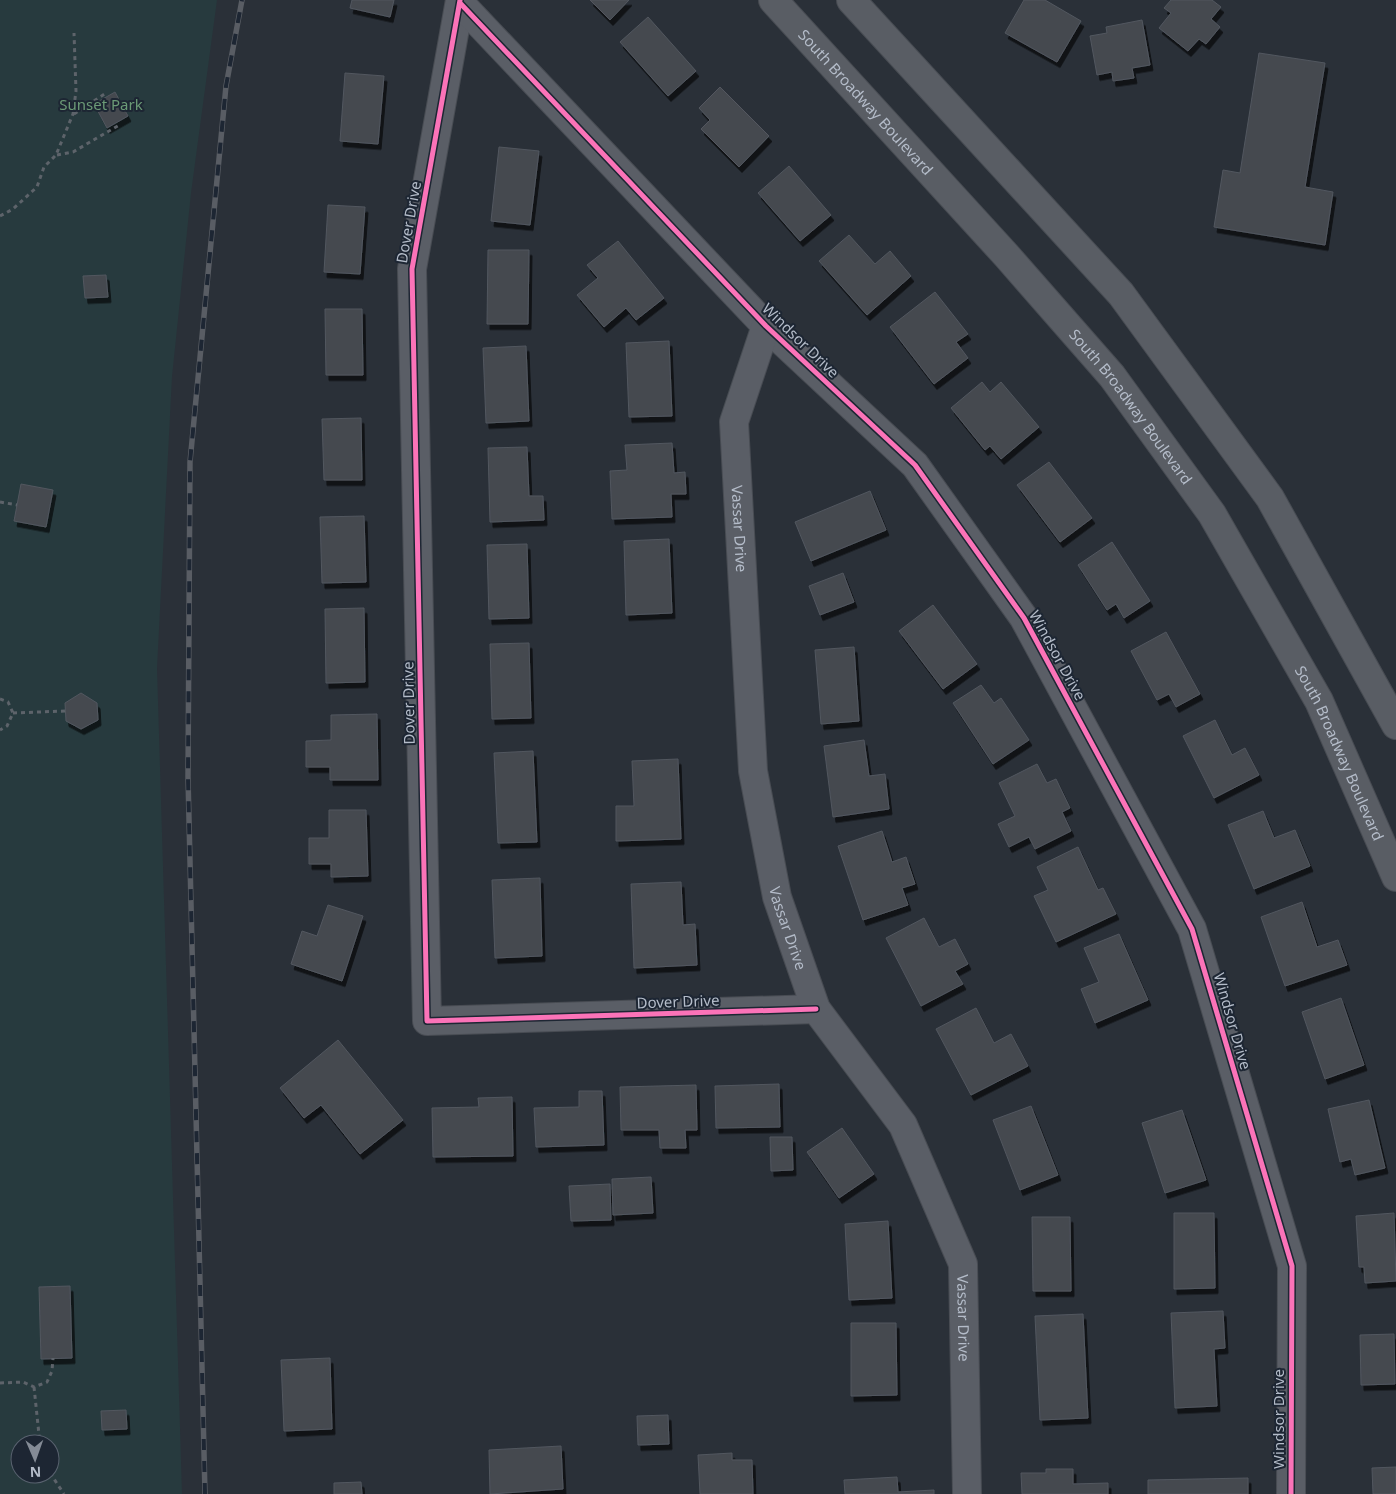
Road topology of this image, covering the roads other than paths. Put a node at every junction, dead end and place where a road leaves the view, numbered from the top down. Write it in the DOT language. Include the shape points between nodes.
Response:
graph roads {
  1 [pos="773,0"];
  2 [pos="851,0"];
  3 [pos="460,2"];
  4 [pos="766,326"];
  5 [pos="1396,725"];
  6 [pos="1396,877"];
  7 [pos="816,1010"];
  8 [pos="967,1494"];
  9 [pos="1290,1494"];
  1 -- 6 [label="main road, South Broadway Boulevard" via="1112,376 1206,507 1319,701"];
  2 -- 5 [label="main road" via="1121,294 1270,498"];
  3 -- 4 [label="street, Windsor Drive"];
  3 -- 7 [label="street, Dover Drive" via="412,269 427,1021"];
  4 -- 7 [label="street, Vassar Drive" via="734,422 753,771 777,897"];
  4 -- 9 [label="street, Windsor Drive" via="915,465 1024,618 1192,929 1292,1266"];
  7 -- 8 [label="street, Vassar Drive" via="903,1125 963,1264"];
}
